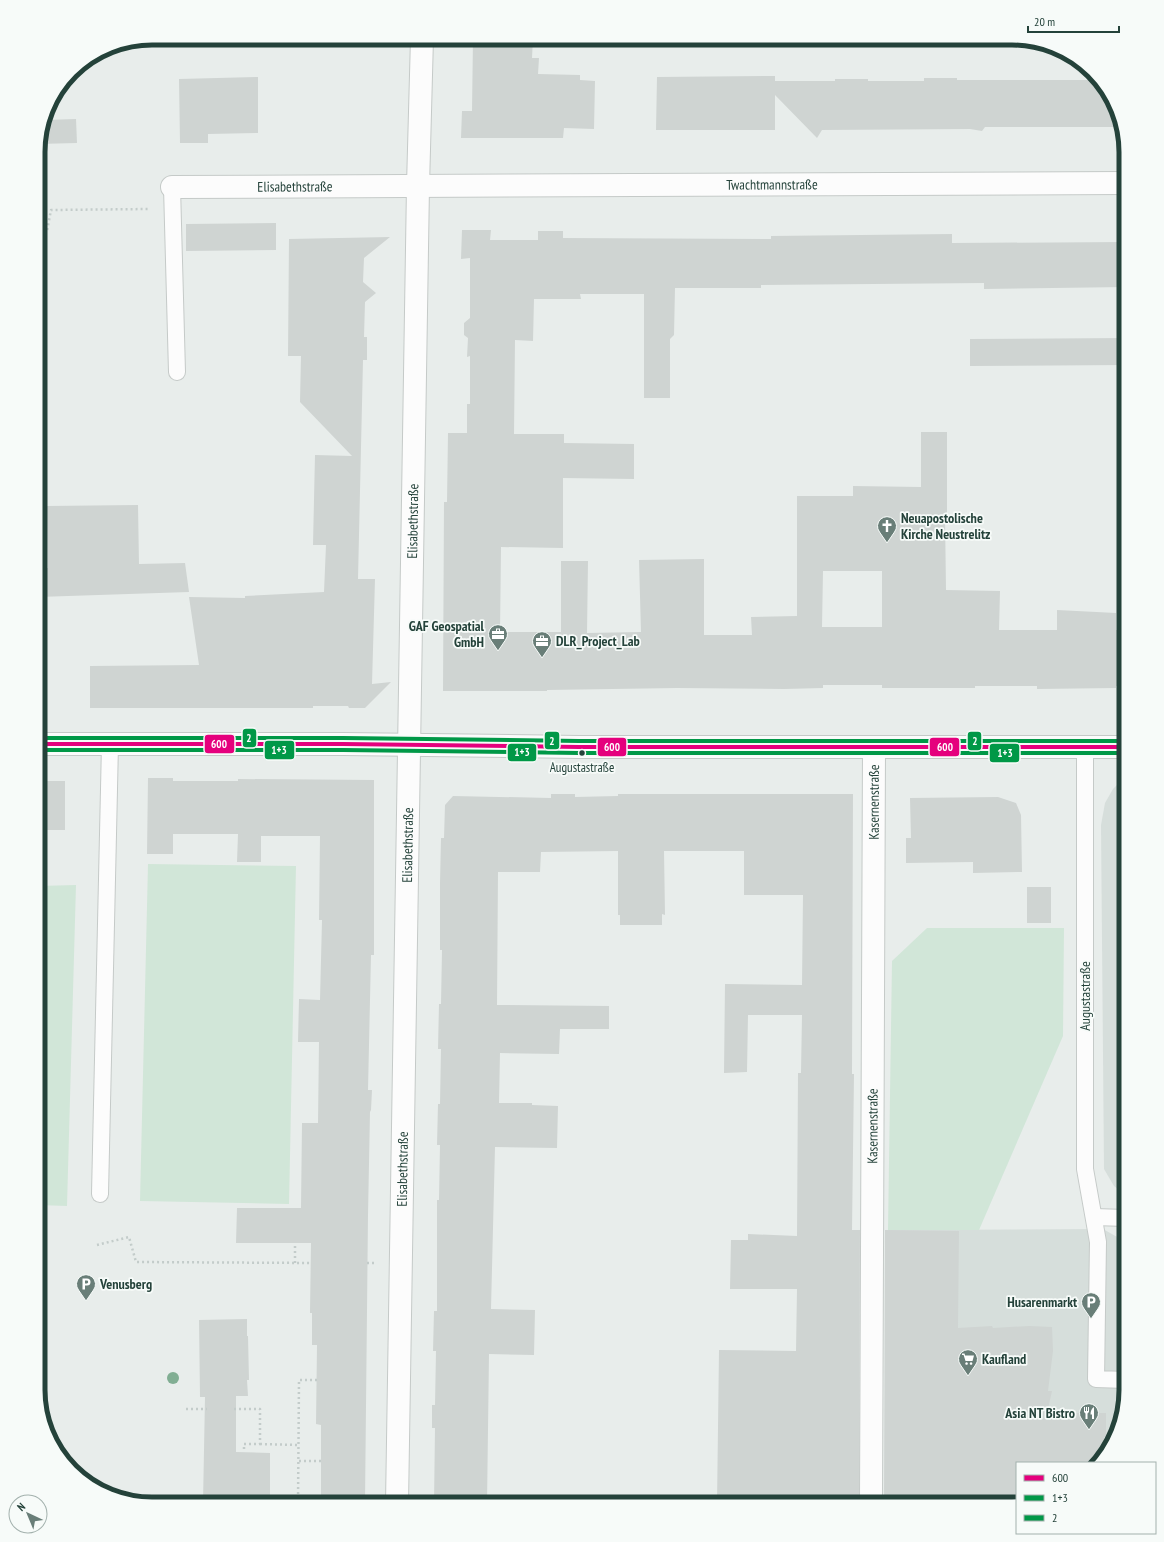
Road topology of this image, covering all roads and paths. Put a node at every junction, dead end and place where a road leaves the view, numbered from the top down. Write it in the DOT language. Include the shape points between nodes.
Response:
graph roads {
  1 [pos="422,45"];
  2 [pos="1119,183"];
  3 [pos="418,186"];
  4 [pos="172,187"];
  5 [pos="172,208"];
  6 [pos="45,231"];
  7 [pos="177,372"];
  8 [pos="45,744"];
  9 [pos="110,744"];
  10 [pos="410,745"];
  11 [pos="1119,747"];
  12 [pos="874,748"];
  13 [pos="1085,748"];
  14 [pos="100,1194"];
  15 [pos="1094,1217"];
  16 [pos="1119,1218"];
  17 [pos="295,1243"];
  18 [pos="97,1245"];
  19 [pos="295,1263"];
  20 [pos="311,1263"];
  21 [pos="317,1380"];
  22 [pos="1119,1380"];
  23 [pos="186,1409"];
  24 [pos="207,1409"];
  25 [pos="234,1409"];
  26 [pos="260,1444"];
  27 [pos="299,1445"];
  28 [pos="244,1452"];
  29 [pos="299,1461"];
  30 [pos="321,1461"];
  31 [pos="298,1497"];
  32 [pos="397,1497"];
  33 [pos="871,1497"];
  1 -- 3 [label="street, Elisabethstraße"];
  2 -- 3 [label="street, Twachtmannstraße"];
  3 -- 4 [label="street, Elisabethstraße"];
  3 -- 10 [label="street, Elisabethstraße"];
  4 -- 5 [label="lane"];
  5 -- 6 [label="path" via="51,210"];
  5 -- 7 [label="lane"];
  8 -- 9 [label="street"];
  9 -- 10 [label="street"];
  9 -- 14 [label="lane"];
  10 -- 12 [label="street"];
  10 -- 32 [label="street, Elisabethstraße"];
  11 -- 13 [label="street"];
  12 -- 13 [label="street"];
  12 -- 33 [label="street, Kasernenstraße"];
  13 -- 15 [label="lane, Augustastraße" via="1085,1169"];
  15 -- 16 [label="lane"];
  15 -- 22 [label="lane, Augustastraße" via="1098,1242 1096,1379"];
  17 -- 19 [label="path"];
  18 -- 19 [label="path" via="129,1237 136,1262"];
  19 -- 20 [label="path"];
  21 -- 27 [label="path" via="300,1380"];
  23 -- 24 [label="path"];
  25 -- 26 [label="path" via="260,1409"];
  26 -- 27 [label="path"];
  26 -- 28 [label="path" via="244,1444"];
  27 -- 29 [label="path"];
  29 -- 30 [label="path"];
  29 -- 31 [label="path"];
}
